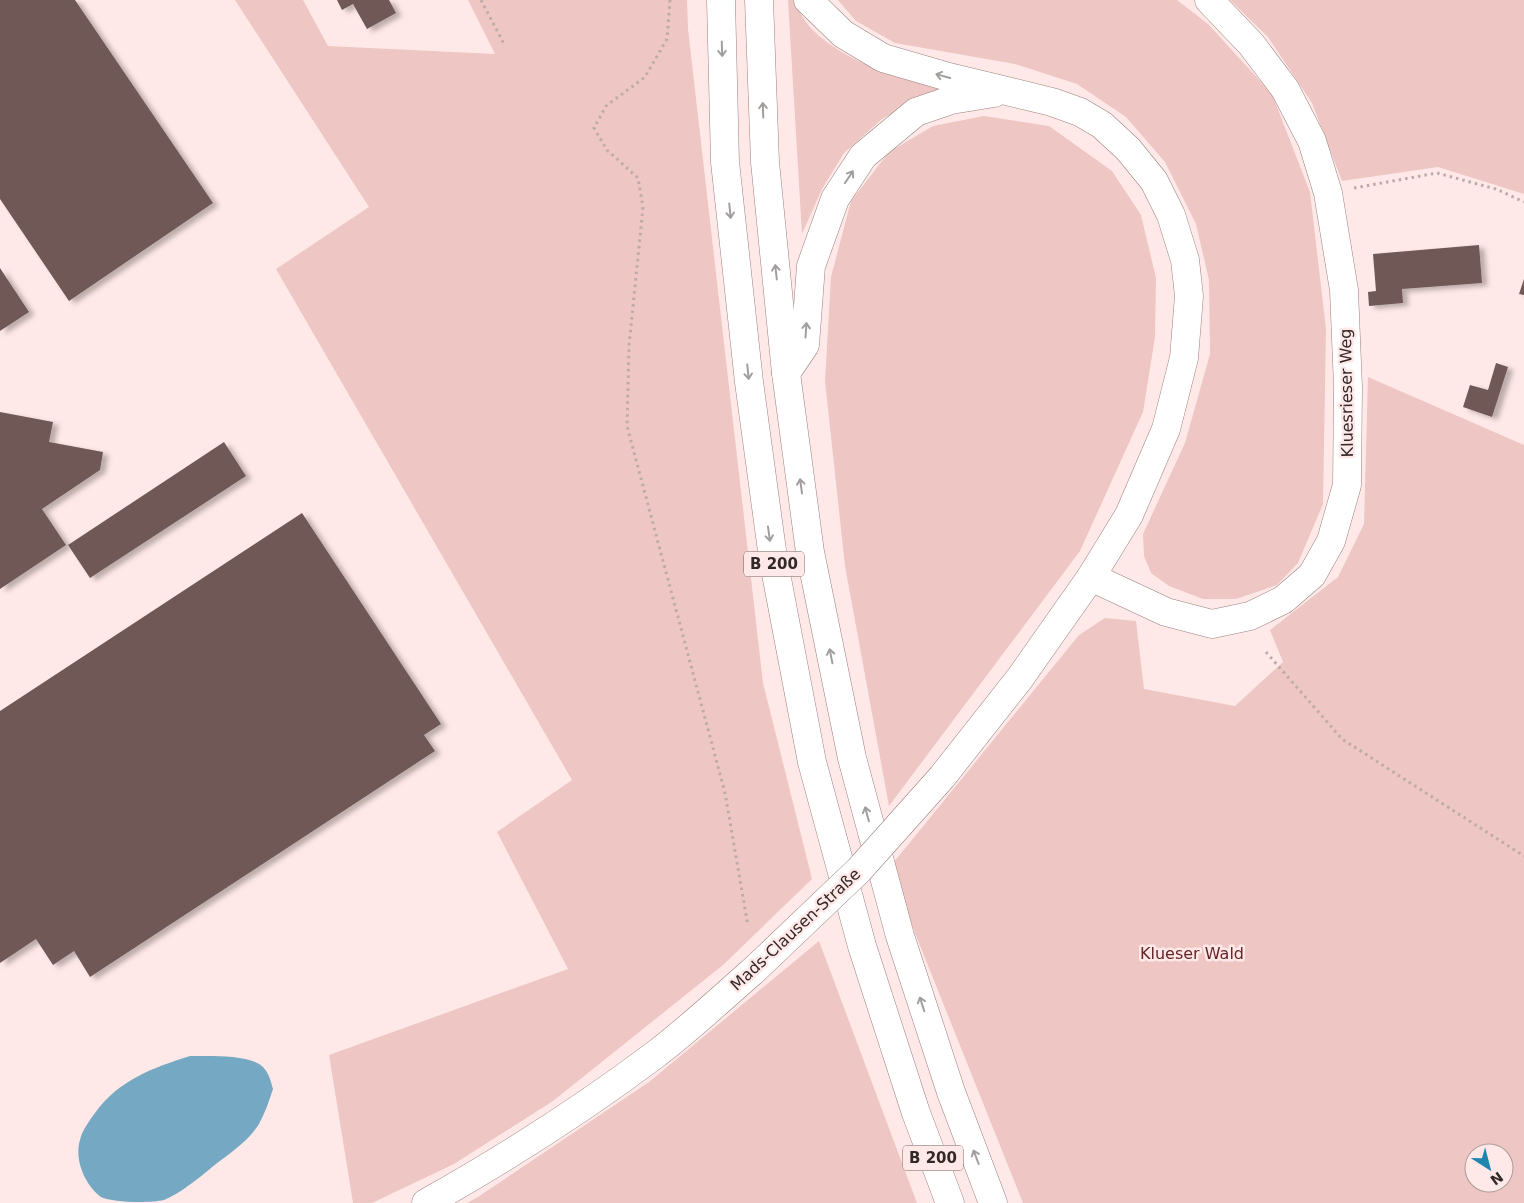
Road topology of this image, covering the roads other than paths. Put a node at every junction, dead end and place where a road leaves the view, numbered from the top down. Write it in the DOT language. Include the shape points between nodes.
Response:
graph roads {
  1 [pos="720,0"];
  2 [pos="759,0"];
  3 [pos="808,0"];
  4 [pos="1209,0"];
  5 [pos="1008,91"];
  6 [pos="786,373"];
  7 [pos="1092,577"];
  8 [pos="426,1203"];
  9 [pos="950,1203"];
  10 [pos="993,1203"];
  1 -- 9 [label="main road, B 200, one-way" via="725,162 749,382 775,568 812,762 862,946 916,1113"];
  6 -- 2 [label="main road, B 200, one-way" via="765,162"];
  5 -- 3 [label="main road, Mads-Clausen-Straße, one-way" via="884,58 843,34"];
  4 -- 7 [label="main road, Kluesrieser Weg" via="1251,44 1285,89 1312,141 1328,193 1344,290 1348,387 1347,485 1331,541 1312,575 1283,600 1250,616 1212,624 1166,612"];
  6 -- 5 [label="main road, one-way" via="805,345 811,266 834,199 863,156 916,112 951,100"];
  5 -- 7 [label="main road, Mads-Clausen-Straße" via="1080,112 1102,125 1128,149 1154,181 1171,215 1185,260 1189,296 1184,358 1166,429 1129,515"];
  10 -- 6 [label="main road, B 200, one-way" via="951,1092 900,936 852,758 810,552"];
  7 -- 8 [label="main road, Mads-Clausen-Straße, bridge" via="1020,678 942,777 859,870 754,970 657,1053 575,1113 491,1167"];
}
